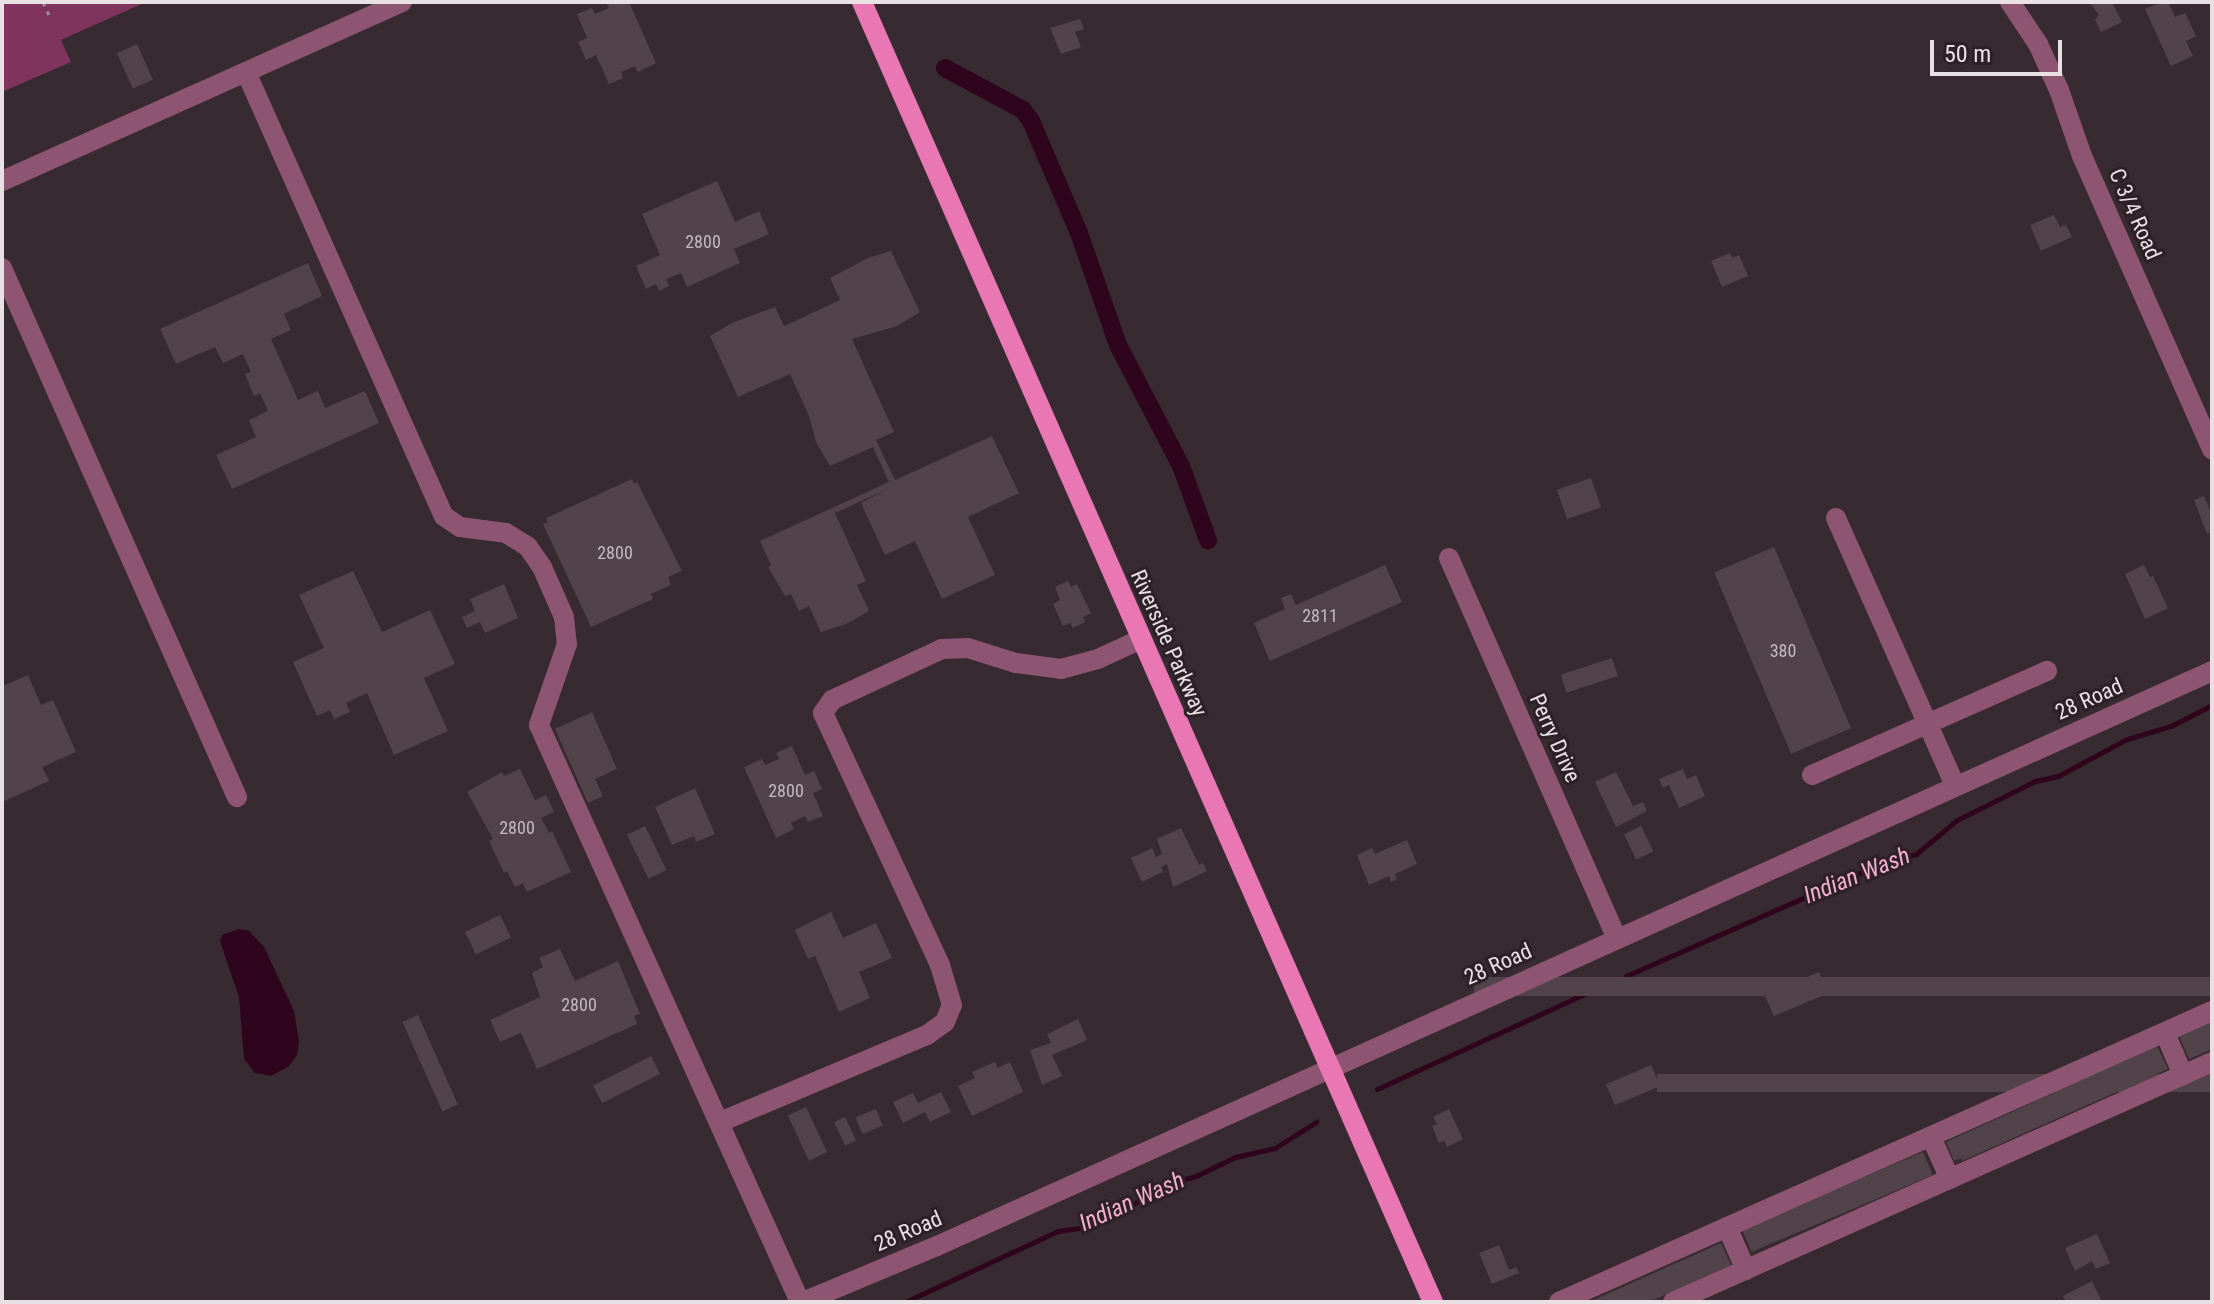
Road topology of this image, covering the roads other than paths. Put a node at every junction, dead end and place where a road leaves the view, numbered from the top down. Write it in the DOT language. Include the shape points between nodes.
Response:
graph roads {
  1 [pos="402,2"];
  2 [pos="862,2"];
  3 [pos="2010,2"];
  4 [pos="246,72"];
  5 [pos="2,181"];
  6 [pos="2,268"];
  7 [pos="2212,449"];
  8 [pos="1836,518"];
  9 [pos="1449,558"];
  10 [pos="1141,639"];
  11 [pos="2047,671"];
  12 [pos="2212,671"];
  13 [pos="1928,724"];
  14 [pos="1812,775"];
  15 [pos="1955,785"];
  16 [pos="237,797"];
  17 [pos="1616,937"];
  18 [pos="2212,1011"];
  19 [pos="2165,1033"];
  20 [pos="2212,1062"];
  21 [pos="1328,1067"];
  22 [pos="2183,1075"];
  23 [pos="720,1122"];
  24 [pos="1931,1137"];
  25 [pos="1950,1179"];
  26 [pos="1727,1227"];
  27 [pos="1746,1270"];
  28 [pos="802,1302"];
  29 [pos="1433,1302"];
  30 [pos="1559,1302"];
  31 [pos="1673,1302"];
  1 -- 4 [label="street"];
  2 -- 10 [label="main road, Riverside Parkway"];
  3 -- 7 [label="street, C 3/4 Road" via="2038,44 2059,90 2082,156"];
  4 -- 5 [label="street"];
  4 -- 23 [label="street" via="444,516 460,527 506,533 528,547 542,567 564,617 567,644 539,725"];
  6 -- 16 [label="street"];
  8 -- 13 [label="street"];
  9 -- 17 [label="street, Perry Drive"];
  10 -- 21 [label="main road, Riverside Parkway"];
  10 -- 23 [label="street" via="1061,669 1016,663 968,648 942,649 832,700 823,713 940,965 952,1005 945,1022 927,1035"];
  11 -- 13 [label="street"];
  12 -- 15 [label="street, 28 Road"];
  13 -- 14 [label="street"];
  13 -- 15 [label="street"];
  15 -- 17 [label="street, 28 Road"];
  17 -- 21 [label="street, 28 Road"];
  18 -- 19 [label="street"];
  19 -- 22 [label="street"];
  19 -- 24 [label="street"];
  20 -- 22 [label="street"];
  21 -- 28 [label="street, 28 Road"];
  21 -- 29 [label="main road, Riverside Parkway"];
  22 -- 25 [label="street"];
  23 -- 28 [label="street"];
  24 -- 25 [label="street"];
  24 -- 26 [label="street"];
  25 -- 27 [label="street"];
  26 -- 27 [label="street"];
  26 -- 30 [label="street"];
  27 -- 31 [label="street"];
}
